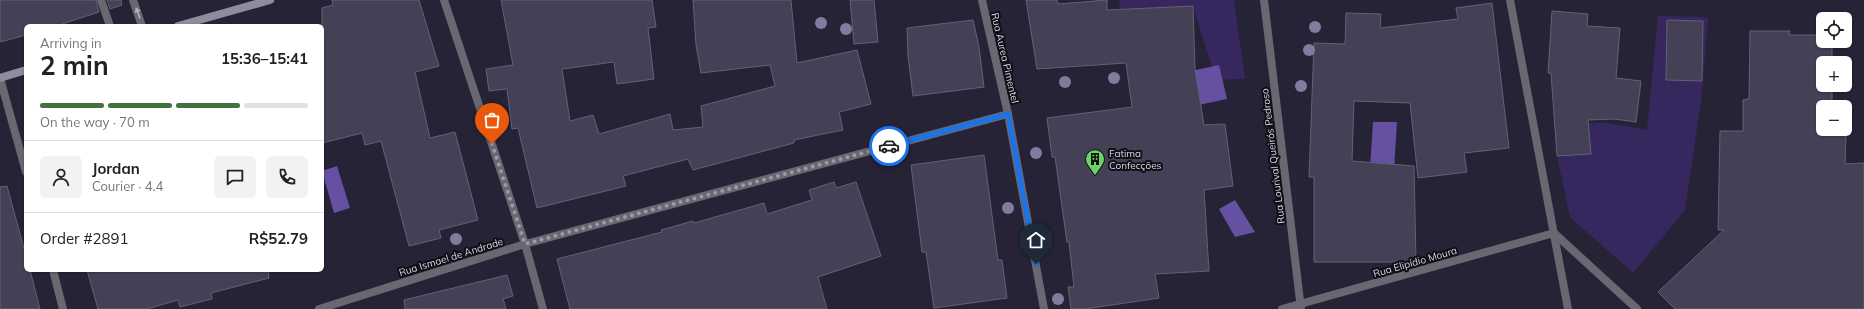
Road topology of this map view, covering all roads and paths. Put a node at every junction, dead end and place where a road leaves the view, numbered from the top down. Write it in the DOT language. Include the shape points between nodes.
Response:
graph roads {
  1 [pos="101,0"];
  2 [pos="133,0"];
  3 [pos="270,0"];
  4 [pos="444,0"];
  5 [pos="982,0"];
  6 [pos="1264,0"];
  7 [pos="1510,0"];
  8 [pos="109,24"];
  9 [pos="141,24"];
  10 [pos="185,24"];
  11 [pos="24,71"];
  12 [pos="0,78"];
  13 [pos="1008,114"];
  14 [pos="24,165"];
  15 [pos="1554,233"];
  16 [pos="525,244"];
  17 [pos="54,272"];
  18 [pos="1300,307"];
  19 [pos="63,309"];
  20 [pos="319,309"];
  21 [pos="543,309"];
  22 [pos="1044,309"];
  23 [pos="1282,309"];
  24 [pos="1568,309"];
  25 [pos="1637,309"];
  1 -- 8 [label="street"];
  9 -- 2 [label="street, one-way"];
  3 -- 10 [label="main road"];
  4 -- 16 [label="street"];
  5 -- 13 [label="street, Rua Aurea Pimentel"];
  6 -- 18 [label="street, Rua Lourival Queirós Pedroso"];
  7 -- 15 [label="street"];
  11 -- 12 [label="main road"];
  12 -- 14 [label="street"];
  13 -- 16 [label="street, Rua Ismael de Andrade"];
  13 -- 22 [label="street, Rua Aurea Pimentel"];
  15 -- 18 [label="street, Rua Elipídio Moura"];
  15 -- 24 [label="street"];
  15 -- 25 [label="street"];
  16 -- 20 [label="street, Rua Ismael de Andrade"];
  16 -- 21 [label="street"];
  17 -- 19 [label="street"];
  18 -- 23 [label="street, Rua Elipídio Moura"];
}
